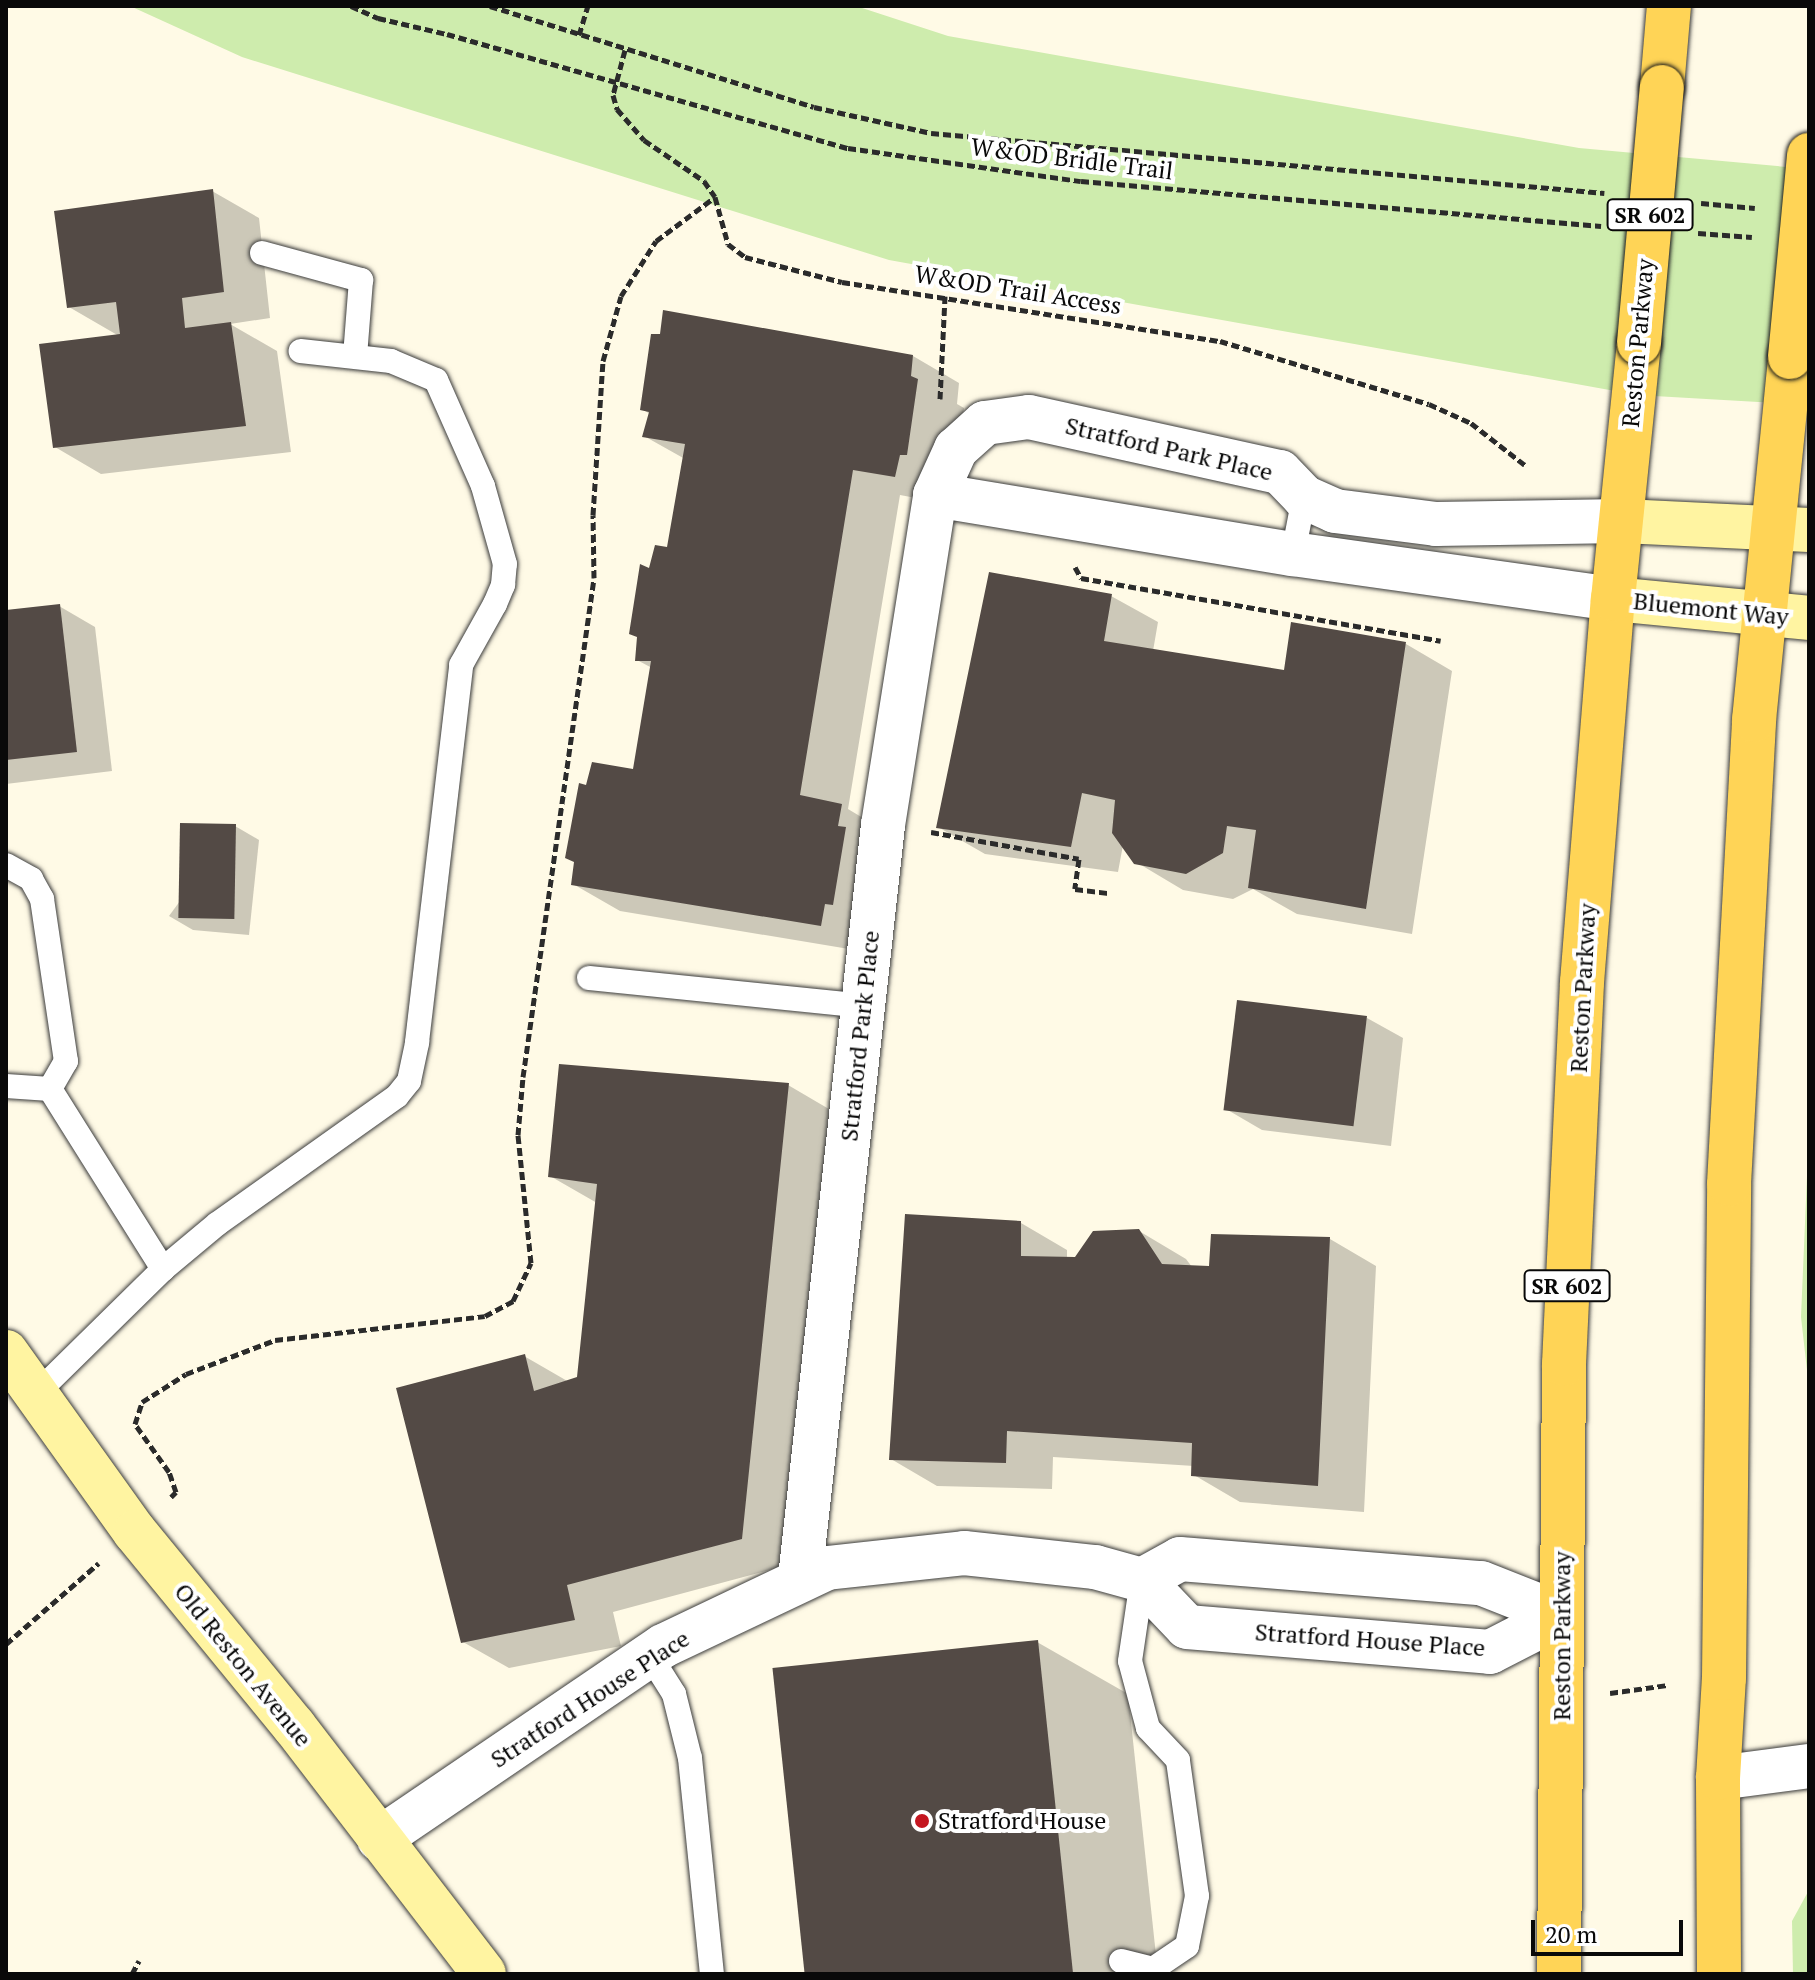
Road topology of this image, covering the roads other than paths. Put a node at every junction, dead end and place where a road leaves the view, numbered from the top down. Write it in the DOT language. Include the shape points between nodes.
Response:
graph roads {
  1 [pos="1663,36"];
  2 [pos="1809,155"];
  3 [pos="262,253"];
  4 [pos="301,351"];
  5 [pos="355,356"];
  6 [pos="935,495"];
  7 [pos="1304,497"];
  8 [pos="1623,521"];
  9 [pos="1791,529"];
  10 [pos="1293,554"];
  11 [pos="1613,599"];
  12 [pos="1765,614"];
  13 [pos="1809,618"];
  14 [pos="6,865"];
  15 [pos="589,978"];
  16 [pos="863,1006"];
  17 [pos="6,1086"];
  18 [pos="50,1089"];
  19 [pos="163,1269"];
  20 [pos="6,1352"];
  21 [pos="36,1394"];
  22 [pos="800,1578"];
  23 [pos="1142,1580"];
  24 [pos="1562,1615"];
  25 [pos="650,1656"];
  26 [pos="1809,1766"];
  27 [pos="1718,1778"];
  28 [pos="379,1839"];
  29 [pos="1121,1961"];
  30 [pos="484,1974"];
  31 [pos="712,1974"];
  32 [pos="1559,1974"];
  33 [pos="1719,1974"];
  1 -- 8 [label="main road, Reston Parkway / SR 602, bridge"];
  2 -- 9 [label="main road, bridge" via="1790,357"];
  3 -- 5 [label="lane" via="361,280"];
  4 -- 5 [label="lane"];
  5 -- 19 [label="lane" via="391,361 436,380 483,486 505,564 495,604 461,665 409,1081 397,1096 217,1224"];
  6 -- 7 [label="street, Stratford Park Place" via="956,449 985,423 1029,417 1280,472"];
  6 -- 10 [label="street"];
  6 -- 16 [label="street, Stratford Park Place" via="883,825"];
  7 -- 8 [label="street, Stratford Park Place" via="1335,511 1436,524"];
  7 -- 10 [label="lane"];
  8 -- 9 [label="street"];
  8 -- 11 [label="main road, Reston Parkway / SR 602"];
  9 -- 12 [label="main road"];
  10 -- 11 [label="street"];
  11 -- 12 [label="street, Bluemont Way"];
  11 -- 24 [label="main road, Reston Parkway / SR 602" via="1581,998 1564,1364"];
  12 -- 13 [label="street, Bluemont Way"];
  12 -- 27 [label="main road" via="1753,736 1729,1184"];
  14 -- 18 [label="lane" via="31,879 42,899 66,1061"];
  15 -- 16 [label="lane"];
  16 -- 22 [label="street, Stratford Park Place"];
  17 -- 18 [label="lane"];
  18 -- 19 [label="lane"];
  19 -- 21 [label="lane"];
  20 -- 21 [label="street, Old Reston Avenue"];
  21 -- 28 [label="street, Old Reston Avenue" via="135,1532"];
  22 -- 23 [label="street, Stratford House Place" via="827,1568 964,1553 1095,1567"];
  22 -- 25 [label="street, Stratford House Place"];
  23 -- 24 [label="street" via="1180,1559 1481,1583"];
  23 -- 24 [label="street, Stratford House Place" via="1187,1627 1318,1639 1490,1652"];
  23 -- 29 [label="lane" via="1130,1661 1148,1728 1178,1760 1197,1896 1187,1946 1153,1969"];
  24 -- 32 [label="main road, Reston Parkway / SR 602"];
  25 -- 28 [label="street, Stratford House Place"];
  25 -- 31 [label="lane" via="674,1694 690,1758"];
  26 -- 27 [label="street"];
  27 -- 33 [label="main road"];
  28 -- 30 [label="street, Old Reston Avenue"];
}
